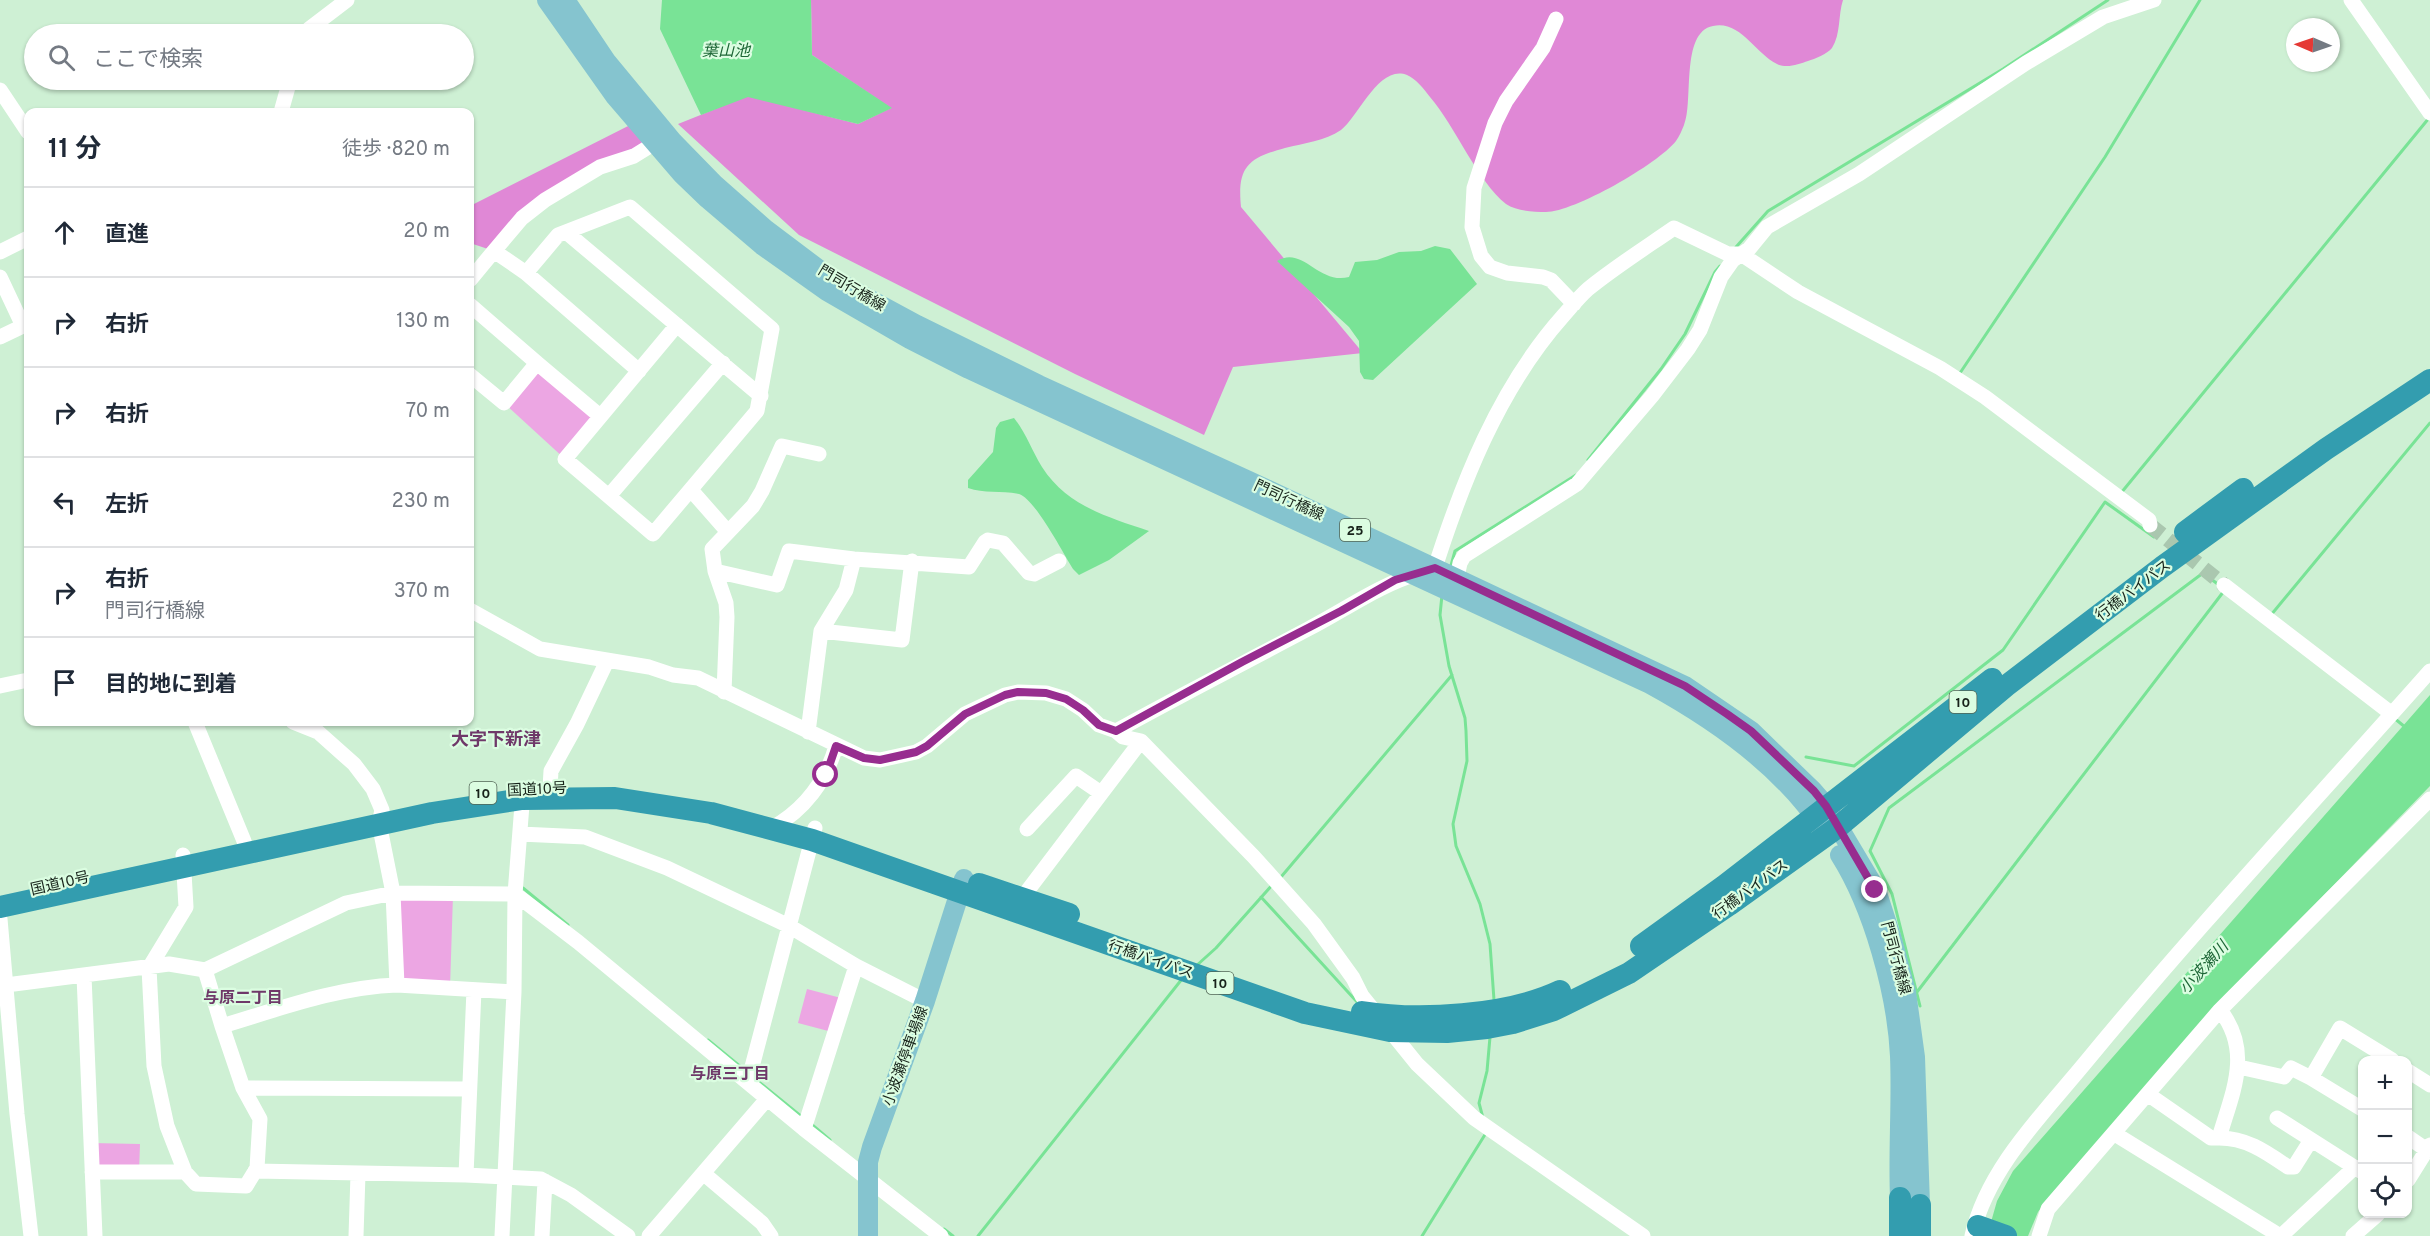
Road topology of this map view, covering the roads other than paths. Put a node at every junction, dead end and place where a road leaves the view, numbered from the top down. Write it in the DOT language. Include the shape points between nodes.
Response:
graph roads {
  1 [pos="347,0"];
  2 [pos="547,0"];
  3 [pos="565,0"];
  4 [pos="2154,0"];
  5 [pos="2351,0"];
  6 [pos="1556,19"];
  7 [pos="316,24"];
  8 [pos="0,90"];
  9 [pos="287,90"];
  10 [pos="282,108"];
  11 [pos="2430,113"];
  12 [pos="24,126"];
  13 [pos="661,139"];
  14 [pos="567,232"];
  15 [pos="24,240"];
  16 [pos="494,251"];
  17 [pos="0,252"];
  18 [pos="1741,254"];
  19 [pos="526,273"];
  20 [pos="474,275"];
  21 [pos="0,277"];
  22 [pos="1574,304"];
  23 [pos="474,308"];
  24 [pos="24,321"];
  25 [pos="677,325"];
  26 [pos="24,326"];
  27 [pos="0,337"];
  28 [pos="537,363"];
  29 [pos="723,363"];
  30 [pos="2430,363"];
  31 [pos="639,371"];
  32 [pos="474,378"];
  33 [pos="2430,380"];
  34 [pos="761,396"];
  35 [pos="600,416"];
  36 [pos="819,454"];
  37 [pos="691,490"];
  38 [pos="609,496"];
  39 [pos="2150,525"];
  40 [pos="728,532"];
  41 [pos="854,559"];
  42 [pos="912,561"];
  43 [pos="1059,561"];
  44 [pos="715,571"];
  45 [pos="1426,574"];
  46 [pos="2224,585"];
  47 [pos="1455,586"];
  48 [pos="474,612"];
  49 [pos="821,631"];
  50 [pos="607,661"];
  51 [pos="2430,671"];
  52 [pos="24,681"];
  53 [pos="0,686"];
  54 [pos="724,692"];
  55 [pos="2392,714"];
  56 [pos="197,726"];
  57 [pos="303,726"];
  58 [pos="1116,731"];
  59 [pos="808,732"];
  60 [pos="1141,741"];
  61 [pos="836,746"];
  62 [pos="550,788"];
  63 [pos="1101,793"];
  64 [pos="523,794"];
  65 [pos="2430,798"];
  66 [pos="1820,811"];
  67 [pos="380,817"];
  68 [pos="780,824"];
  69 [pos="1027,829"];
  70 [pos="1832,831"];
  71 [pos="520,834"];
  72 [pos="813,834"];
  73 [pos="244,841"];
  74 [pos="183,860"];
  75 [pos="962,886"];
  76 [pos="393,893"];
  77 [pos="516,894"];
  78 [pos="0,897"];
  79 [pos="1022,898"];
  80 [pos="0,907"];
  81 [pos="0,919"];
  82 [pos="789,926"];
  83 [pos="856,966"];
  84 [pos="149,968"];
  85 [pos="205,970"];
  86 [pos="84,976"];
  87 [pos="3,982"];
  88 [pos="397,985"];
  89 [pos="474,990"];
  90 [pos="514,992"];
  91 [pos="925,1001"];
  92 [pos="2220,1010"];
  93 [pos="1384,1023"];
  94 [pos="222,1026"];
  95 [pos="2386,1056"];
  96 [pos="2239,1067"];
  97 [pos="2412,1074"];
  98 [pos="2311,1078"];
  99 [pos="748,1082"];
  100 [pos="2430,1085"];
  101 [pos="243,1088"];
  102 [pos="469,1089"];
  103 [pos="2149,1095"];
  104 [pos="767,1099"];
  105 [pos="2358,1107"];
  106 [pos="2277,1118"];
  107 [pos="804,1129"];
  108 [pos="2115,1134"];
  109 [pos="2219,1138"];
  110 [pos="2311,1140"];
  111 [pos="2412,1140"];
  112 [pos="2428,1152"];
  113 [pos="2358,1169"];
  114 [pos="255,1171"];
  115 [pos="2358,1171"];
  116 [pos="92,1172"];
  117 [pos="185,1172"];
  118 [pos="703,1173"];
  119 [pos="358,1174"];
  120 [pos="466,1174"];
  121 [pos="2412,1174"];
  122 [pos="506,1178"];
  123 [pos="868,1179"];
  124 [pos="545,1181"];
  125 [pos="1910,1202"];
  126 [pos="2374,1218"];
  127 [pos="1975,1231"];
  128 [pos="31,1236"];
  129 [pos="95,1236"];
  130 [pos="356,1236"];
  131 [pos="502,1236"];
  132 [pos="542,1236"];
  133 [pos="628,1236"];
  134 [pos="649,1236"];
  135 [pos="771,1236"];
  136 [pos="868,1236"];
  137 [pos="941,1236"];
  138 [pos="1643,1236"];
  139 [pos="1900,1236"];
  140 [pos="1920,1236"];
  141 [pos="2006,1236"];
  142 [pos="2039,1236"];
  143 [pos="2280,1236"];
  144 [pos="2354,1236"];
  1 -- 7 [label="street"];
  2 -- 13 [label="main road, 門司行橋線 / 25" via="615,96"];
  3 -- 13 [label="main road, 門司行橋線 / 25"];
  4 -- 18 [label="street" via="2103,17 2026,63 1859,174 1767,226"];
  5 -- 11 [label="street"];
  6 -- 22 [label="street" via="1543,48 1506,101 1496,123 1474,188 1472,227 1481,256 1490,267 1551,280"];
  8 -- 12 [label="street"];
  9 -- 10 [label="street"];
  13 -- 16 [label="street" via="634,156 600,167 545,200 522,218"];
  13 -- 45 [label="main road, 門司行橋線 / 25" via="682,174 762,245 827,291 901,334 1036,400"];
  14 -- 19 [label="street" via="558,235"];
  14 -- 25 [label="street"];
  14 -- 34 [label="street" via="630,207 772,329"];
  15 -- 17 [label="street"];
  16 -- 19 [label="street"];
  16 -- 20 [label="street"];
  18 -- 22 [label="street" via="1728,254 1674,228 1587,290"];
  18 -- 39 [label="street" via="1798,292 1977,392 2149,520"];
  18 -- 47 [label="street" via="1721,277 1688,349 1595,466 1577,484 1464,556"];
  19 -- 31 [label="street"];
  21 -- 24 [label="street"];
  22 -- 45 [label="street" via="1535,350 1503,404"];
  23 -- 28 [label="street"];
  25 -- 29 [label="street"];
  25 -- 31 [label="street"];
  26 -- 27 [label="street"];
  28 -- 32 [label="street" via="504,403"];
  28 -- 35 [label="street"];
  29 -- 34 [label="street"];
  29 -- 38 [label="street"];
  30 -- 66 [label="highway, 行橋バイパス / 10" via="2213,510"];
  31 -- 35 [label="street"];
  33 -- 70 [label="highway, 行橋バイパス / 10" via="2162,567 2006,686"];
  34 -- 37 [label="street" via="757,411"];
  35 -- 38 [label="street" via="564,459"];
  36 -- 40 [label="street" via="783,446 753,506"];
  37 -- 38 [label="street" via="653,534"];
  37 -- 40 [label="street"];
  40 -- 44 [label="street" via="712,549"];
  41 -- 42 [label="street"];
  41 -- 44 [label="street" via="789,550 777,585"];
  41 -- 49 [label="street" via="846,590"];
  42 -- 43 [label="street" via="969,567 985,542 994,540 1003,543 1029,573"];
  42 -- 49 [label="street" via="902,640"];
  44 -- 54 [label="street" via="726,610"];
  45 -- 47 [label="main road, 門司行橋線 / 25"];
  45 -- 58 [label="street" via="1395,580"];
  46 -- 55 [label="street"];
  47 -- 66 [label="main road, 門司行橋線 / 25" via="1693,708"];
  48 -- 50 [label="street" via="540,649"];
  49 -- 59 [label="street"];
  50 -- 54 [label="street" via="698,678"];
  50 -- 62 [label="street" via="551,771"];
  51 -- 55 [label="street"];
  52 -- 53 [label="street"];
  54 -- 59 [label="street"];
  55 -- 127 [label="street" via="2124,1016 2022,1140 1987,1196"];
  56 -- 73 [label="street"];
  57 -- 67 [label="street" via="318,732 354,764 373,789"];
  58 -- 60 [label="street"];
  58 -- 61 [label="street" via="1099,725 1066,699 1046,693 1018,692 965,714 916,752 880,760"];
  59 -- 61 [label="street"];
  60 -- 63 [label="street"];
  60 -- 93 [label="street" via="1282,887 1329,943"];
  61 -- 68 [label="street" via="826,775"];
  62 -- 64 [label="highway, 国道10号 / 10"];
  62 -- 68 [label="highway, 国道10号 / 10" via="690,797"];
  63 -- 69 [label="street" via="1076,776"];
  63 -- 79 [label="street"];
  64 -- 67 [label="highway, 国道10号 / 10" via="432,813"];
  64 -- 68 [label="highway, 国道10号 / 10" via="615,798"];
  64 -- 71 [label="street"];
  65 -- 92 [label="street"];
  66 -- 70 [label="main road, 門司行橋線 / 25"];
  66 -- 93 [label="highway, 行橋バイパス / 10" via="1724,886 1608,968 1547,997 1482,1012"];
  67 -- 73 [label="highway, 国道10号 / 10"];
  67 -- 74 [label="highway, 国道10号 / 10"];
  67 -- 76 [label="street"];
  68 -- 72 [label="highway, 国道10号 / 10"];
  70 -- 93 [label="highway, 行橋バイパス / 10" via="1629,973 1574,1001 1487,1028 1447,1032"];
  70 -- 125 [label="main road, 門司行橋線 / 25" via="1875,890 1906,992 1915,1058"];
  71 -- 77 [label="street"];
  71 -- 82 [label="street" via="585,837 613,846"];
  72 -- 75 [label="highway, 国道10号 / 10"];
  72 -- 82 [label="street"];
  73 -- 74 [label="highway, 国道10号 / 10"];
  74 -- 78 [label="highway, 国道10号 / 10"];
  74 -- 80 [label="highway, 国道10号 / 10"];
  74 -- 84 [label="street" via="186,907"];
  75 -- 79 [label="highway, 行橋バイパス / 10"];
  75 -- 91 [label="main road, 小波瀬停車場線"];
  75 -- 93 [label="highway, 行橋バイパス / 10" via="1305,1013"];
  76 -- 77 [label="street"];
  76 -- 85 [label="street" via="346,903"];
  76 -- 88 [label="street"];
  77 -- 90 [label="street"];
  77 -- 99 [label="street"];
  79 -- 93 [label="highway, 行橋バイパス / 10"];
  81 -- 87 [label="street"];
  82 -- 83 [label="street"];
  82 -- 99 [label="street"];
  83 -- 91 [label="street"];
  83 -- 107 [label="street"];
  84 -- 85 [label="street" via="169,964"];
  84 -- 86 [label="street"];
  84 -- 117 [label="street" via="154,1066 167,1126"];
  85 -- 94 [label="street"];
  86 -- 87 [label="street"];
  86 -- 116 [label="street"];
  87 -- 128 [label="street"];
  88 -- 89 [label="street"];
  88 -- 94 [label="street" via="336,993"];
  89 -- 90 [label="street"];
  89 -- 102 [label="street"];
  90 -- 122 [label="street"];
  91 -- 123 [label="main road, 小波瀬停車場線" via="872,1147"];
  92 -- 96 [label="street" via="2230,1022"];
  92 -- 103 [label="street"];
  93 -- 138 [label="street" via="1417,1064 1474,1118"];
  94 -- 101 [label="street"];
  95 -- 98 [label="street" via="2340,1028"];
  96 -- 98 [label="street" via="2284,1077 2291,1068"];
  96 -- 109 [label="street"];
  97 -- 100 [label="street"];
  98 -- 105 [label="street"];
  99 -- 104 [label="street"];
  101 -- 102 [label="street"];
  101 -- 114 [label="street" via="260,1119"];
  102 -- 120 [label="street"];
  103 -- 108 [label="street"];
  103 -- 109 [label="street" via="2211,1138"];
  104 -- 107 [label="street"];
  104 -- 118 [label="street"];
  106 -- 110 [label="street"];
  107 -- 123 [label="street"];
  108 -- 142 [label="street" via="2048,1209"];
  108 -- 143 [label="street"];
  109 -- 110 [label="street" via="2251,1143 2288,1167 2294,1167"];
  110 -- 113 [label="street"];
  111 -- 112 [label="street"];
  112 -- 121 [label="street"];
  114 -- 117 [label="street" via="246,1186 196,1184"];
  114 -- 119 [label="street"];
  115 -- 143 [label="street"];
  116 -- 117 [label="street"];
  116 -- 129 [label="street"];
  118 -- 134 [label="street"];
  118 -- 135 [label="street" via="762,1223"];
  119 -- 120 [label="street"];
  119 -- 130 [label="street"];
  120 -- 122 [label="street"];
  122 -- 124 [label="street"];
  122 -- 131 [label="street"];
  123 -- 136 [label="main road, 小波瀬停車場線"];
  123 -- 137 [label="street"];
  124 -- 132 [label="street"];
  124 -- 133 [label="street"];
  125 -- 139 [label="highway"];
  125 -- 140 [label="highway"];
  126 -- 144 [label="street"];
  127 -- 141 [label="highway"];
}
